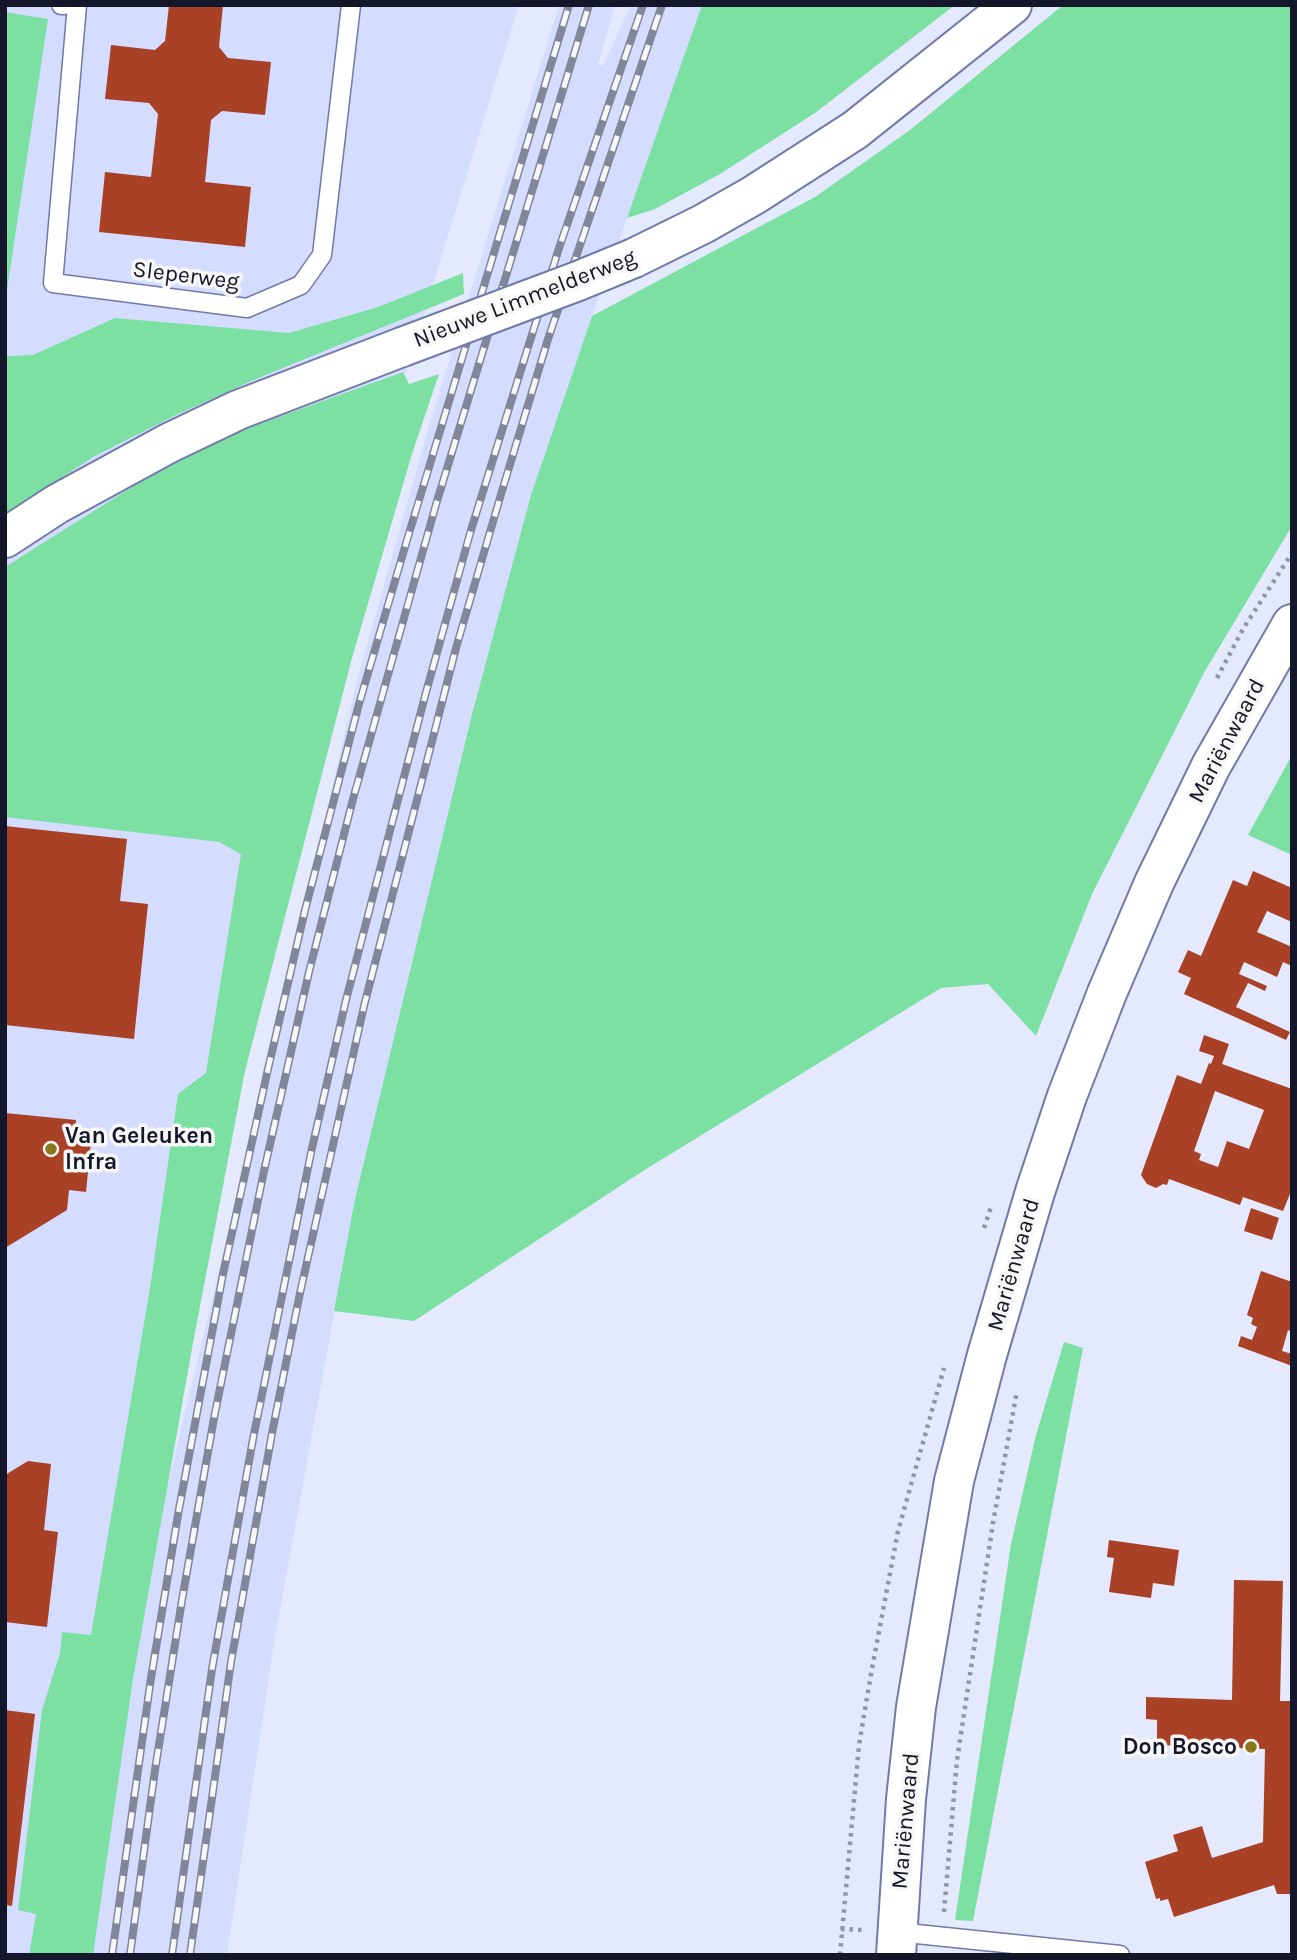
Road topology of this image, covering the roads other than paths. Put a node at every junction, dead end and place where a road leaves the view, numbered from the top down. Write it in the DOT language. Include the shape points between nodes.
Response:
graph roads {
  1 [pos="77,5"];
  2 [pos="351,5"];
  3 [pos="1012,5"];
  4 [pos="5,538"];
  5 [pos="1292,624"];
  6 [pos="896,1943"];
  7 [pos="1120,1955"];
  1 -- 2 [label="lane, Sleperweg" via="52,283 247,308 301,285 322,255"];
  3 -- 4 [label="street, Nieuwe Limmelderweg, bridge" via="855,130 744,201 634,258 238,410 79,491"];
  5 -- 6 [label="street, Mariënwaard" via="1211,766 1154,883 1067,1096 1035,1192 954,1481 916,1707"];
  6 -- 7 [label="lane" via="943,1937"];
}
